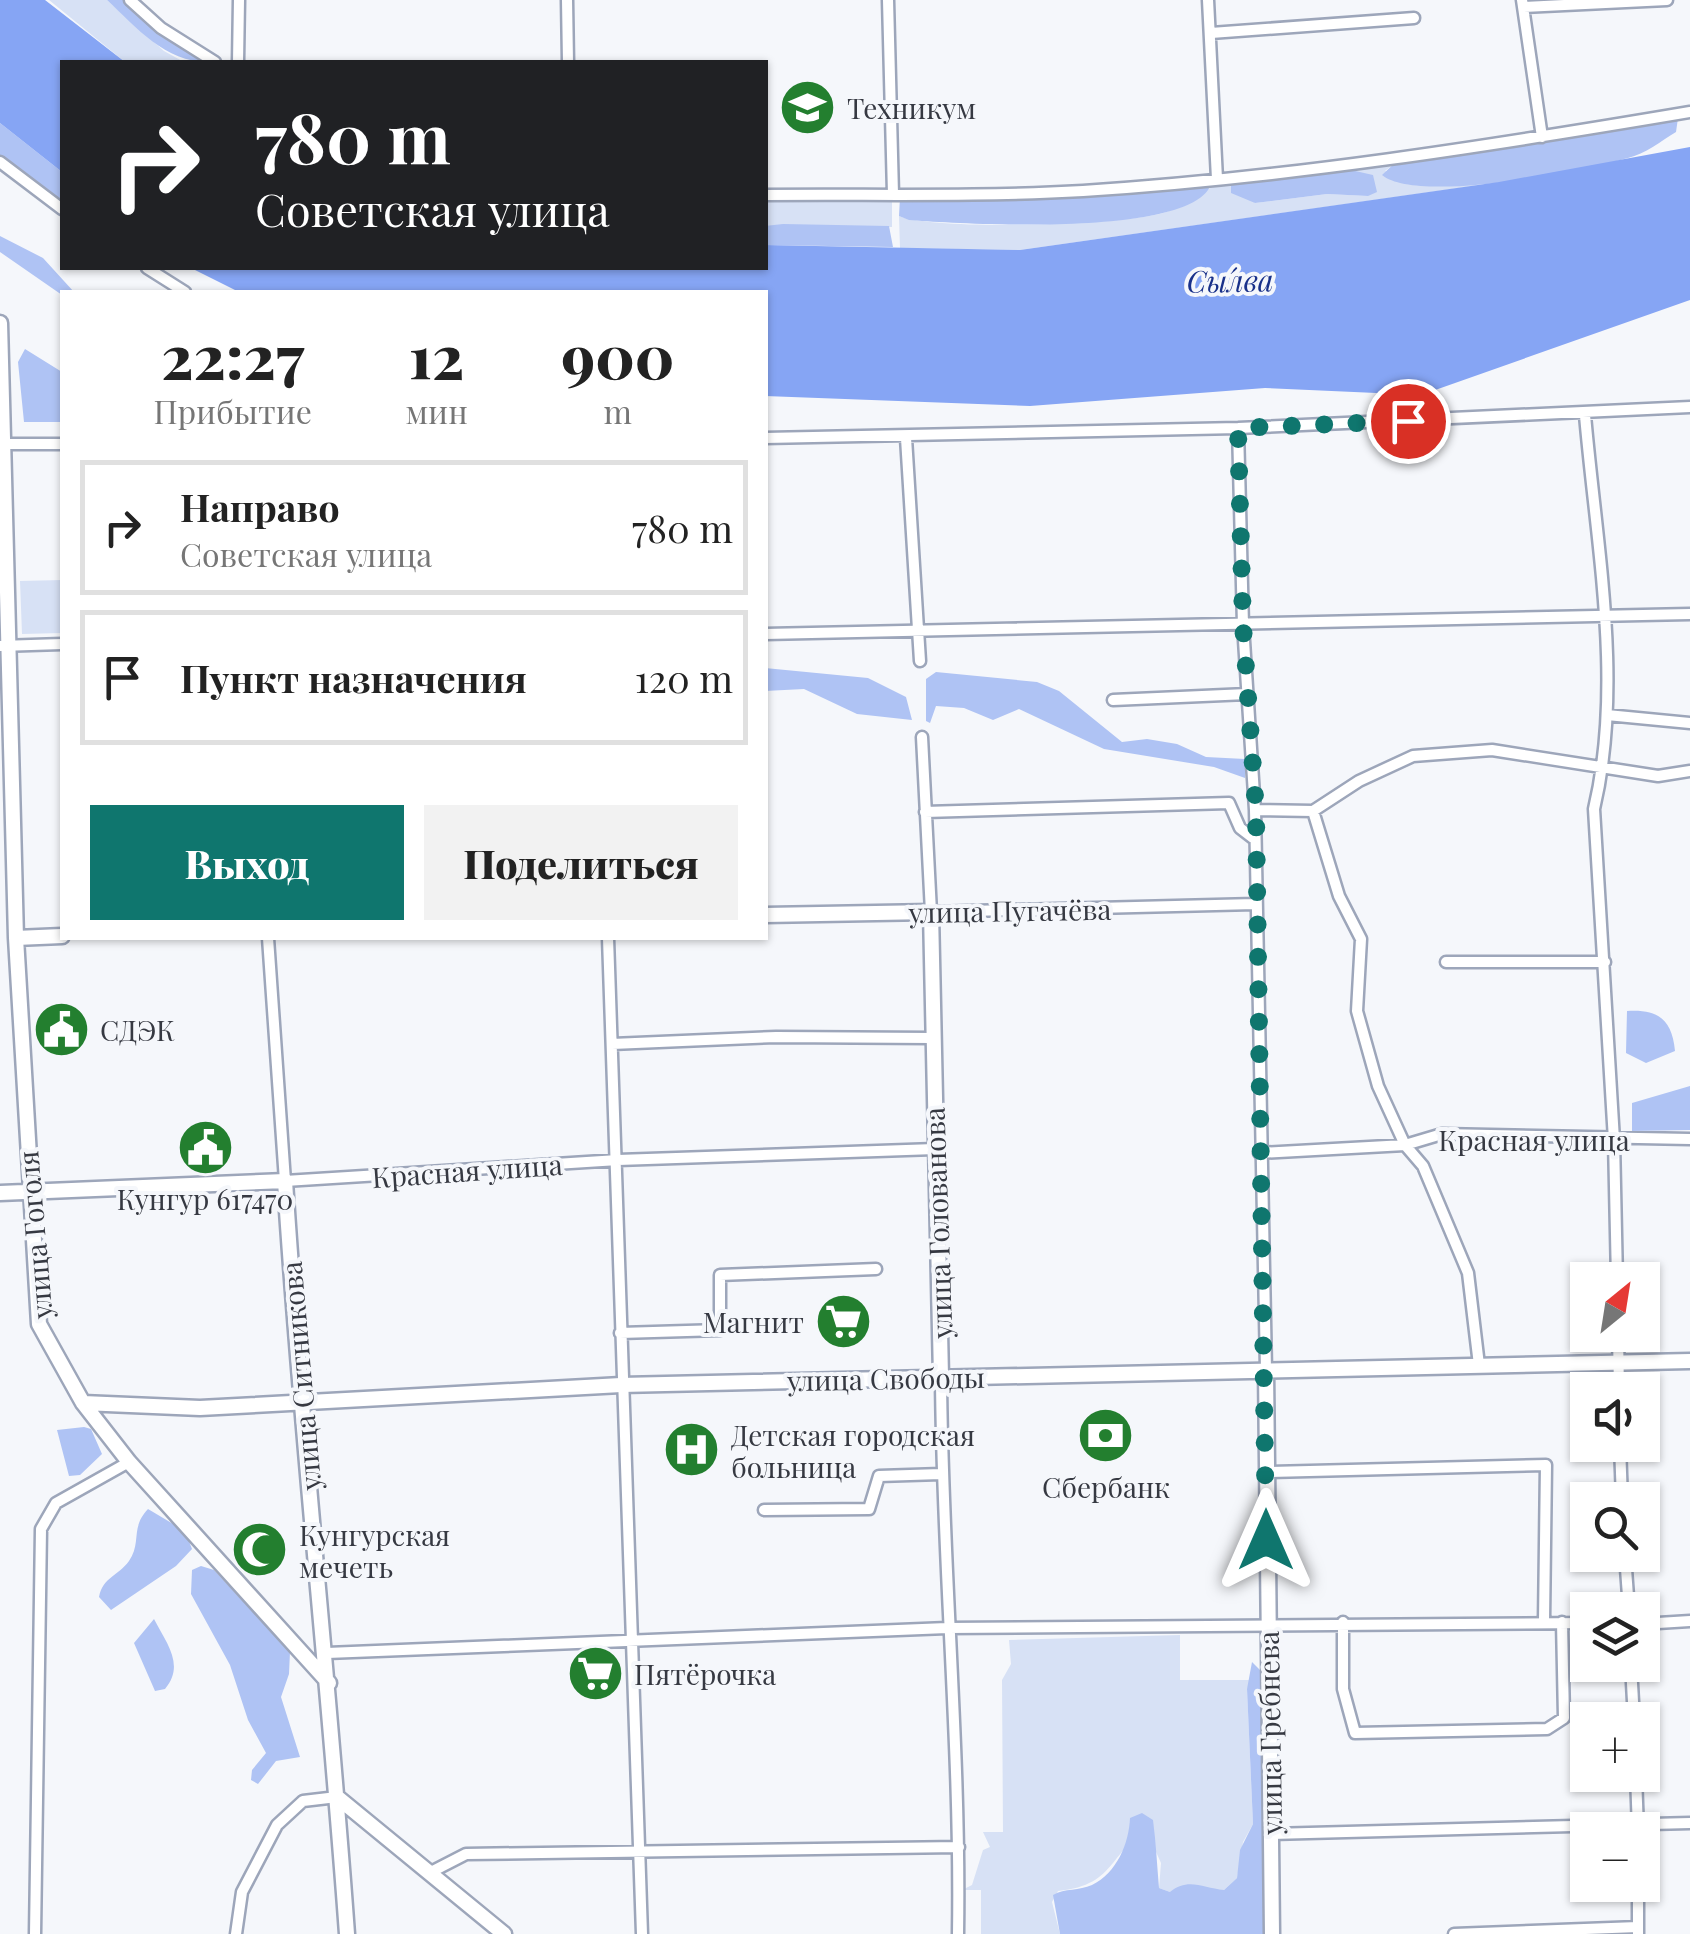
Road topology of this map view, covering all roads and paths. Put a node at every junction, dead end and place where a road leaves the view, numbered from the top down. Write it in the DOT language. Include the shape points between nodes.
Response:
graph roads {
  1 [pos="130,0"];
  2 [pos="239,0"];
  3 [pos="567,0"];
  4 [pos="888,0"];
  5 [pos="1208,0"];
  6 [pos="1666,0"];
  7 [pos="1523,4"];
  8 [pos="1414,18"];
  9 [pos="1210,34"];
  10 [pos="212,60"];
  11 [pos="238,60"];
  12 [pos="568,60"];
  13 [pos="1690,112"];
  14 [pos="1542,137"];
  15 [pos="0,162"];
  16 [pos="1217,178"];
  17 [pos="893,194"];
  18 [pos="768,196"];
  19 [pos="60,207"];
  20 [pos="151,270"];
  21 [pos="182,290"];
  22 [pos="0,323"];
  23 [pos="1690,407"];
  24 [pos="1586,415"];
  25 [pos="1238,428"];
  26 [pos="768,438"];
  27 [pos="906,438"];
  28 [pos="0,444"];
  29 [pos="60,444"];
  30 [pos="1690,614"];
  31 [pos="1603,618"];
  32 [pos="1243,625"];
  33 [pos="919,633"];
  34 [pos="768,634"];
  35 [pos="60,644"];
  36 [pos="4,646"];
  37 [pos="920,661"];
  38 [pos="1248,694"];
  39 [pos="1113,700"];
  40 [pos="1607,715"];
  41 [pos="1690,723"];
  42 [pos="922,737"];
  43 [pos="1604,766"];
  44 [pos="1690,771"];
  45 [pos="1256,810"];
  46 [pos="1312,811"];
  47 [pos="925,812"];
  48 [pos="1253,838"];
  49 [pos="1255,904"];
  50 [pos="931,912"];
  51 [pos="768,915"];
  52 [pos="60,936"];
  53 [pos="8,938"];
  54 [pos="268,940"];
  55 [pos="608,940"];
  56 [pos="1446,962"];
  57 [pos="1605,962"];
  58 [pos="932,1038"];
  59 [pos="612,1044"];
  60 [pos="1690,1139"];
  61 [pos="1614,1140"];
  62 [pos="1405,1145"];
  63 [pos="935,1149"];
  64 [pos="1259,1152"];
  65 [pos="618,1160"];
  66 [pos="286,1181"];
  67 [pos="28,1192"];
  68 [pos="0,1193"];
  69 [pos="1617,1262"];
  70 [pos="876,1269"];
  71 [pos="620,1334"];
  72 [pos="1618,1352"];
  73 [pos="1690,1361"];
  74 [pos="1618,1362"];
  75 [pos="1479,1366"];
  76 [pos="1266,1370"];
  77 [pos="1618,1372"];
  78 [pos="941,1377"];
  79 [pos="621,1385"];
  80 [pos="83,1403"];
  81 [pos="300,1403"];
  82 [pos="129,1462"];
  83 [pos="1266,1472"];
  84 [pos="941,1474"];
  85 [pos="764,1510"];
  86 [pos="1544,1621"];
  87 [pos="1343,1622"];
  88 [pos="1562,1622"];
  89 [pos="1570,1622"];
  90 [pos="1690,1622"];
  91 [pos="1660,1623"];
  92 [pos="947,1628"];
  93 [pos="1267,1629"];
  94 [pos="630,1638"];
  95 [pos="327,1653"];
  96 [pos="329,1683"];
  97 [pos="337,1796"];
  98 [pos="1690,1823"];
  99 [pos="1660,1824"];
  100 [pos="1570,1827"];
  101 [pos="1271,1834"];
  102 [pos="959,1848"];
  103 [pos="640,1854"];
  104 [pos="431,1872"];
  105 [pos="1638,1902"];
  106 [pos="1638,1930"];
  107 [pos="35,1934"];
  108 [pos="236,1934"];
  109 [pos="346,1934"];
  110 [pos="504,1934"];
  111 [pos="642,1934"];
  112 [pos="958,1934"];
  113 [pos="1272,1934"];
  114 [pos="1454,1934"];
  1 -- 10 [label="street"];
  2 -- 11 [label="street"];
  3 -- 12 [label="street"];
  4 -- 17 [label="street"];
  5 -- 9 [label="street"];
  6 -- 7 [label="street"];
  7 -- 14 [label="street"];
  8 -- 9 [label="street"];
  9 -- 16 [label="street"];
  13 -- 14 [label="street"];
  14 -- 16 [label="street"];
  15 -- 19 [label="street"];
  16 -- 17 [label="street" via="1081,191"];
  17 -- 18 [label="street"];
  20 -- 21 [label="street"];
  22 -- 28 [label="street, улица Гоголя"];
  23 -- 24 [label="street"];
  24 -- 25 [label="street"];
  24 -- 31 [label="street"];
  25 -- 27 [label="street"];
  25 -- 32 [label="street, улица Гребнева"];
  26 -- 27 [label="street"];
  27 -- 33 [label="street"];
  28 -- 29 [label="street"];
  28 -- 36 [label="street, улица Гоголя"];
  30 -- 31 [label="street"];
  31 -- 32 [label="street"];
  31 -- 40 [label="street"];
  32 -- 33 [label="street"];
  32 -- 38 [label="street, улица Гребнева"];
  33 -- 34 [label="street"];
  33 -- 37 [label="street"];
  35 -- 36 [label="street"];
  36 -- 53 [label="street, улица Гоголя"];
  38 -- 39 [label="street"];
  38 -- 45 [label="street, улица Гребнева"];
  40 -- 41 [label="street"];
  40 -- 43 [label="street"];
  42 -- 47 [label="street, улица Голованова"];
  43 -- 44 [label="street" via="1658,776"];
  43 -- 46 [label="street" via="1492,750 1414,756"];
  43 -- 57 [label="street" via="1594,809"];
  45 -- 46 [label="street"];
  45 -- 48 [label="street, улица Гребнева"];
  46 -- 62 [label="street" via="1339,896 1361,939 1357,1011 1378,1086"];
  47 -- 48 [label="street" via="1229,802 1240,828"];
  47 -- 50 [label="street, улица Голованова"];
  48 -- 49 [label="street, улица Гребнева"];
  49 -- 50 [label="street, улица Пугачёва"];
  49 -- 64 [label="street, улица Гребнева"];
  50 -- 51 [label="street, улица Пугачёва"];
  50 -- 58 [label="street, улица Голованова"];
  52 -- 53 [label="street"];
  53 -- 67 [label="street, улица Гоголя"];
  54 -- 66 [label="street, улица Ситникова"];
  55 -- 59 [label="street"];
  56 -- 57 [label="street"];
  57 -- 61 [label="street"];
  58 -- 59 [label="street"];
  58 -- 63 [label="street, улица Голованова"];
  59 -- 65 [label="street"];
  60 -- 61 [label="street, Красная улица"];
  61 -- 62 [label="street, Красная улица" via="1442,1134"];
  61 -- 69 [label="street"];
  62 -- 64 [label="street, Красная улица"];
  62 -- 75 [label="street" via="1423,1166 1468,1273"];
  63 -- 65 [label="street, Красная улица"];
  63 -- 78 [label="street, улица Голованова"];
  64 -- 76 [label="street, улица Гребнева"];
  65 -- 66 [label="street, Красная улица"];
  65 -- 71 [label="street"];
  66 -- 67 [label="street, Красная улица"];
  66 -- 81 [label="street, улица Ситникова"];
  67 -- 68 [label="street, Красная улица"];
  67 -- 80 [label="street, улица Гоголя" via="39,1324"];
  70 -- 71 [label="street" via="720,1275 720,1330"];
  71 -- 79 [label="street"];
  72 -- 74 [label="street"];
  73 -- 74 [label="street, улица Свободы"];
  74 -- 75 [label="street, улица Свободы"];
  74 -- 77 [label="street"];
  75 -- 76 [label="street, улица Свободы"];
  76 -- 78 [label="street, улица Свободы"];
  76 -- 83 [label="street, улица Гребнева"];
  78 -- 79 [label="street, улица Свободы"];
  78 -- 84 [label="street, улица Голованова"];
  79 -- 81 [label="street, улица Свободы"];
  79 -- 94 [label="street"];
  80 -- 81 [label="street, улица Свободы"];
  80 -- 82 [label="street, улица Гоголя"];
  81 -- 95 [label="street, улица Ситникова"];
  82 -- 96 [label="street, улица Гоголя"];
  82 -- 107 [label="street" via="56,1502 41,1529"];
  83 -- 86 [label="street" via="1546,1465"];
  83 -- 93 [label="street, улица Гребнева"];
  84 -- 85 [label="street" via="879,1476 869,1508"];
  84 -- 92 [label="street, улица Голованова"];
  86 -- 87 [label="street"];
  86 -- 88 [label="street"];
  87 -- 88 [label="street" via="1344,1689 1355,1733 1546,1729 1564,1718"];
  87 -- 93 [label="street"];
  88 -- 89 [label="street"];
  90 -- 91 [label="street"];
  92 -- 93 [label="street"];
  92 -- 94 [label="street"];
  92 -- 102 [label="street, улица Голованова"];
  93 -- 101 [label="street, улица Гребнева"];
  94 -- 95 [label="street"];
  94 -- 103 [label="street"];
  95 -- 96 [label="street, улица Ситникова"];
  96 -- 97 [label="street, улица Ситникова"];
  97 -- 104 [label="street"];
  97 -- 108 [label="street" via="304,1801 278,1826 242,1892"];
  97 -- 109 [label="street, улица Ситникова"];
  98 -- 99 [label="street"];
  100 -- 101 [label="street"];
  101 -- 113 [label="street, улица Гребнева"];
  102 -- 103 [label="street"];
  102 -- 112 [label="street, улица Голованова"];
  103 -- 104 [label="street" via="466,1854"];
  103 -- 111 [label="street"];
  104 -- 110 [label="street"];
  105 -- 106 [label="street"];
  106 -- 114 [label="street"];
}
